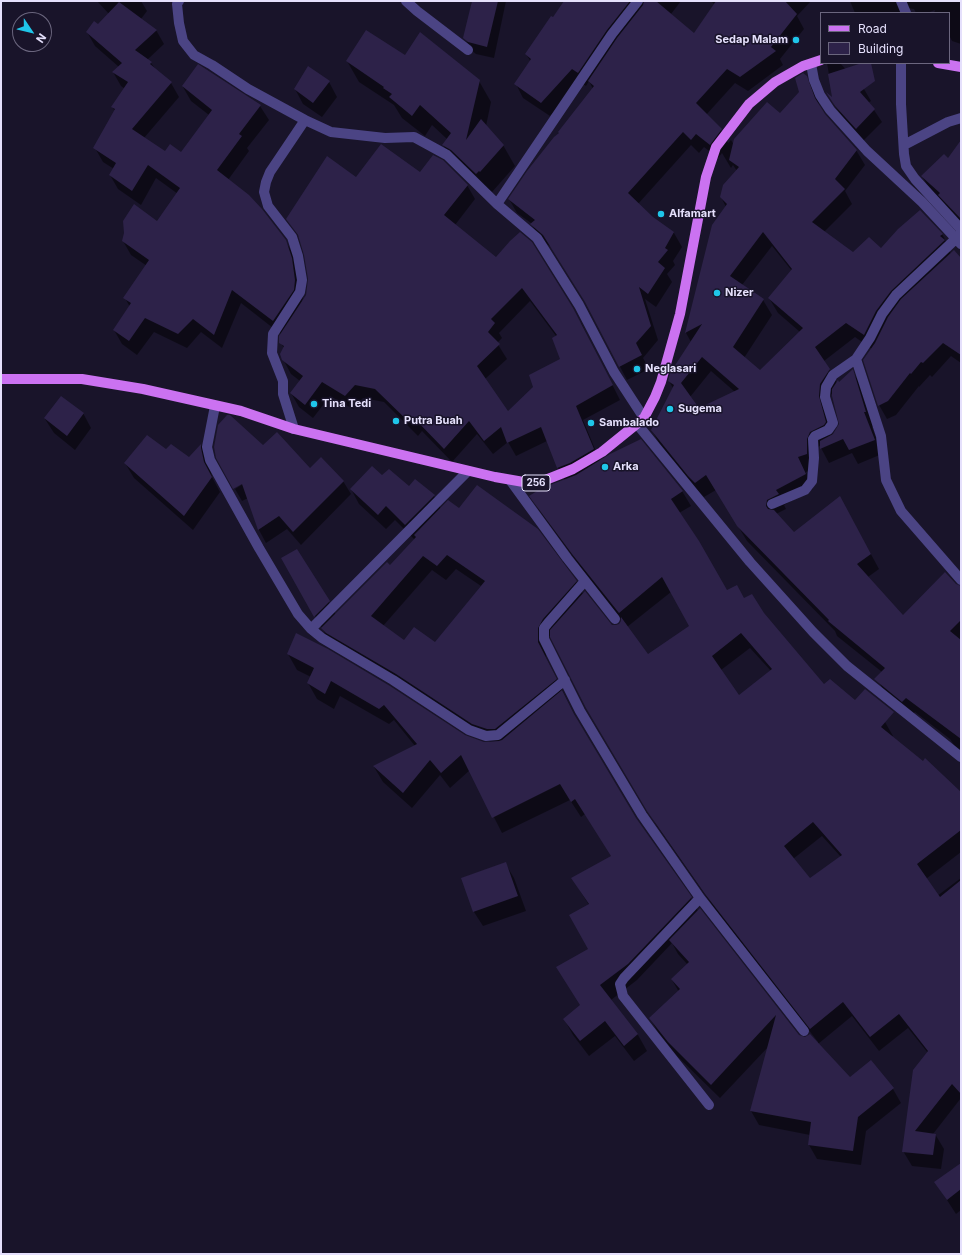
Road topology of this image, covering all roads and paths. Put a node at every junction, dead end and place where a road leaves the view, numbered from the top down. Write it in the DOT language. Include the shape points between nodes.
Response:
graph roads {
  1 [pos="179,1"];
  2 [pos="406,1"];
  3 [pos="638,1"];
  4 [pos="901,1"];
  5 [pos="906,12"];
  6 [pos="468,50"];
  7 [pos="820,60"];
  8 [pos="811,64"];
  9 [pos="901,64"];
  10 [pos="946,64"];
  11 [pos="961,66"];
  12 [pos="961,118"];
  13 [pos="305,120"];
  14 [pos="904,145"];
  15 [pos="497,204"];
  16 [pos="961,229"];
  17 [pos="959,239"];
  18 [pos="856,359"];
  19 [pos="1,379"];
  20 [pos="215,406"];
  21 [pos="640,421"];
  22 [pos="294,429"];
  23 [pos="468,471"];
  24 [pos="510,480"];
  25 [pos="772,504"];
  26 [pos="961,580"];
  27 [pos="585,581"];
  28 [pos="615,620"];
  29 [pos="311,629"];
  30 [pos="564,680"];
  31 [pos="961,757"];
  32 [pos="700,898"];
  33 [pos="804,1031"];
  34 [pos="709,1105"];
  1 -- 13 [label="street" via="177,4 182,41 194,55 248,89"];
  2 -- 6 [label="street"];
  3 -- 15 [label="street" via="612,34"];
  4 -- 5 [label="street"];
  7 -- 8 [label="main road, 256"];
  8 -- 17 [label="street" via="820,95 830,110 867,151"];
  8 -- 21 [label="main road, 256" via="775,82 749,104 716,147 706,177 675,335 655,397"];
  9 -- 14 [label="street"];
  10 -- 11 [label="main road"];
  12 -- 14 [label="street"];
  13 -- 15 [label="street" via="331,132 386,138 414,138 446,155"];
  13 -- 22 [label="street" via="270,172 264,192 268,206 292,237 302,280 300,292 273,334 272,354 283,381 283,394"];
  14 -- 16 [label="street" via="906,166"];
  15 -- 21 [label="street" via="537,238 579,305"];
  17 -- 18 [label="street" via="896,295"];
  18 -- 25 [label="street" via="833,374 826,387 825,397 834,423 813,439 812,481 806,490"];
  18 -- 26 [label="street" via="881,436 886,480 901,511"];
  19 -- 20 [label="main road, 256" via="82,379"];
  20 -- 22 [label="main road, 256" via="241,411"];
  20 -- 29 [label="street" via="207,447 210,460 298,614"];
  21 -- 24 [label="main road, 256" via="602,452 573,469 535,484"];
  21 -- 31 [label="street" via="750,562 832,652"];
  22 -- 23 [label="main road, 256"];
  23 -- 24 [label="main road, 256"];
  23 -- 29 [label="street"];
  24 -- 27 [label="street"];
  27 -- 28 [label="street"];
  27 -- 30 [label="street" via="544,628 544,639"];
  29 -- 30 [label="street" via="469,730 486,736 498,735"];
  30 -- 32 [label="street" via="642,815"];
  32 -- 33 [label="street"];
  32 -- 34 [label="street" via="620,984 623,996"];
}
